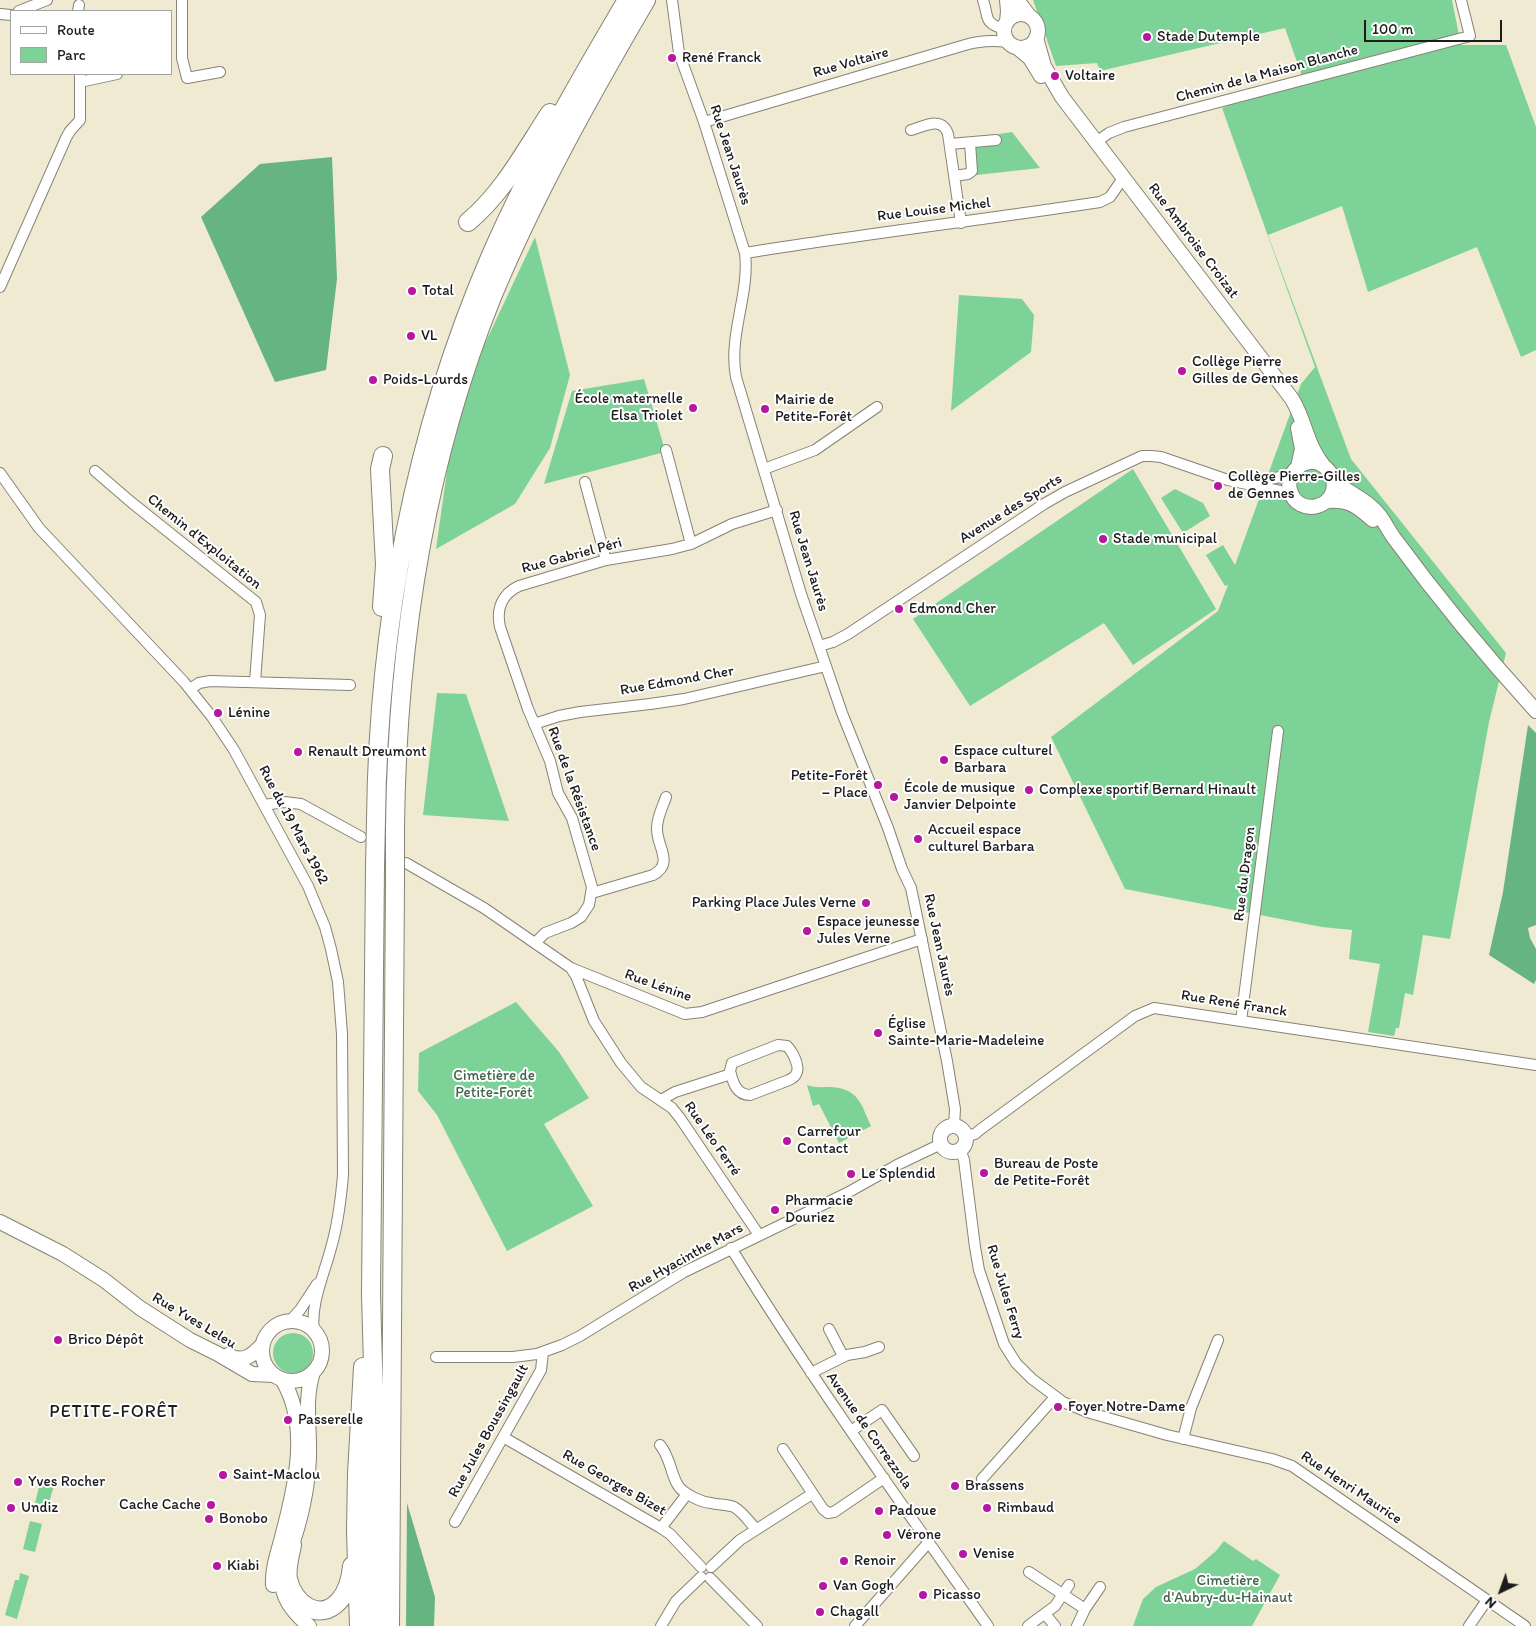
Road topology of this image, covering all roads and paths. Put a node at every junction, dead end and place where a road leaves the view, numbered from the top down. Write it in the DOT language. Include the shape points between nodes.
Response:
graph roads {
  1 [pos="47,0"];
  2 [pos="182,0"];
  3 [pos="627,0"];
  4 [pos="646,0"];
  5 [pos="672,0"];
  6 [pos="983,0"];
  7 [pos="1007,0"];
  8 [pos="1017,0"];
  9 [pos="1461,0"];
  10 [pos="21,10"];
  11 [pos="1030,17"];
  12 [pos="613,24"];
  13 [pos="1009,35"];
  14 [pos="1036,38"];
  15 [pos="182,58"];
  16 [pos="172,61"];
  17 [pos="220,72"];
  18 [pos="108,75"];
  19 [pos="80,78"];
  20 [pos="704,122"];
  21 [pos="911,130"];
  22 [pos="996,140"];
  23 [pos="970,142"];
  24 [pos="1096,142"];
  25 [pos="950,144"];
  26 [pos="954,176"];
  27 [pos="1119,184"];
  28 [pos="468,222"];
  29 [pos="961,222"];
  30 [pos="745,253"];
  31 [pos="0,287"];
  32 [pos="877,407"];
  33 [pos="666,450"];
  34 [pos="383,456"];
  35 [pos="1323,465"];
  36 [pos="764,469"];
  37 [pos="1296,470"];
  38 [pos="95,471"];
  39 [pos="0,473"];
  40 [pos="1333,478"];
  41 [pos="585,482"];
  42 [pos="1242,483"];
  43 [pos="1293,497"];
  44 [pos="1327,501"];
  45 [pos="777,510"];
  46 [pos="1392,536"];
  47 [pos="691,544"];
  48 [pos="606,560"];
  49 [pos="819,646"];
  50 [pos="826,666"];
  51 [pos="384,680"];
  52 [pos="255,682"];
  53 [pos="350,685"];
  54 [pos="190,690"];
  55 [pos="1536,711"];
  56 [pos="534,724"];
  57 [pos="1278,731"];
  58 [pos="666,797"];
  59 [pos="264,805"];
  60 [pos="361,837"];
  61 [pos="406,863"];
  62 [pos="592,893"];
  63 [pos="922,939"];
  64 [pos="535,943"];
  65 [pos="571,968"];
  66 [pos="1241,1021"];
  67 [pos="1536,1065"];
  68 [pos="731,1074"];
  69 [pos="661,1100"];
  70 [pos="954,1126"];
  71 [pos="963,1143"];
  72 [pos="941,1144"];
  73 [pos="0,1222"];
  74 [pos="759,1235"];
  75 [pos="731,1248"];
  76 [pos="323,1275"];
  77 [pos="104,1280"];
  78 [pos="372,1294"];
  79 [pos="289,1322"];
  80 [pos="829,1329"];
  81 [pos="314,1332"];
  82 [pos="1218,1340"];
  83 [pos="263,1344"];
  84 [pos="879,1347"];
  85 [pos="543,1352"];
  86 [pos="843,1356"];
  87 [pos="436,1357"];
  88 [pos="313,1372"];
  89 [pos="811,1373"];
  90 [pos="278,1377"];
  91 [pos="1055,1397"];
  92 [pos="1136,1427"];
  93 [pos="851,1431"];
  94 [pos="503,1437"];
  95 [pos="1183,1439"];
  96 [pos="660,1445"];
  97 [pos="782,1449"];
  98 [pos="914,1456"];
  99 [pos="884,1478"];
  100 [pos="982,1479"];
  101 [pos="686,1494"];
  102 [pos="812,1494"];
  103 [pos="455,1522"];
  104 [pos="661,1528"];
  105 [pos="356,1530"];
  106 [pos="756,1530"];
  107 [pos="928,1543"];
  108 [pos="292,1545"];
  109 [pos="706,1572"];
  110 [pos="1029,1572"];
  111 [pos="1069,1585"];
  112 [pos="1100,1587"];
  113 [pos="1063,1594"];
  114 [pos="1487,1600"];
  115 [pos="1085,1609"];
  116 [pos="1046,1614"];
  117 [pos="295,1626"];
  118 [pos="309,1626"];
  119 [pos="359,1626"];
  120 [pos="373,1626"];
  121 [pos="390,1626"];
  122 [pos="661,1626"];
  123 [pos="757,1626"];
  124 [pos="855,1626"];
  125 [pos="988,1626"];
  126 [pos="1028,1626"];
  127 [pos="1055,1626"];
  128 [pos="1077,1626"];
  129 [pos="1469,1626"];
  130 [pos="1525,1626"];
  1 -- 10 [label="street"];
  2 -- 15 [label="street"];
  3 -- 12 [label="highway"];
  4 -- 121 [label="highway, bridge" via="524,223 472,350 428,510 411,601 399,718 395,827"];
  5 -- 20 [label="street, Rue Jean Jaurès" via="678,48"];
  6 -- 13 [label="street" via="988,21"];
  7 -- 13 [label="main road"];
  8 -- 11 [label="main road"];
  9 -- 24 [label="street, Chemin de la Maison Blanche" via="1470,36 1124,127"];
  11 -- 13 [label="main road" via="1019,14 1011,18"];
  11 -- 14 [label="main road" via="1037,26"];
  12 -- 28 [label="highway" via="576,70 501,187"];
  12 -- 51 [label="highway" via="523,186 492,252 456,345 412,500 395,593"];
  13 -- 14 [label="main road" via="1028,47"];
  13 -- 20 [label="street, Rue Voltaire"];
  13 -- 27 [label="main road, Rue Ambroise Croizat" via="1033,62 1063,110"];
  14 -- 24 [label="main road, Rue Ambroise Croizat" via="1049,75"];
  15 -- 16 [label="street"];
  15 -- 17 [label="street" via="187,78"];
  18 -- 19 [label="street"];
  19 -- 31 [label="street" via="80,120 66,138"];
  20 -- 30 [label="street, Rue Jean Jaurès"];
  21 -- 25 [label="street" via="942,124 948,131"];
  22 -- 23 [label="street"];
  23 -- 25 [label="street"];
  23 -- 26 [label="street" via="972,171"];
  24 -- 35 [label="main road, Rue Ambroise Croizat" via="1292,399 1301,414 1314,453"];
  25 -- 26 [label="street"];
  26 -- 29 [label="street"];
  27 -- 29 [label="street, Rue Louise Michel" via="1110,197 1100,202"];
  27 -- 37 [label="main road, Rue Ambroise Croizat" via="1290,409 1302,444"];
  29 -- 30 [label="street, Rue Louise Michel"];
  30 -- 36 [label="street, Rue Jean Jaurès" via="734,365"];
  32 -- 36 [label="street" via="815,450"];
  33 -- 47 [label="street"];
  34 -- 51 [label="highway" via="380,469 385,556"];
  35 -- 37 [label="main road" via="1310,462"];
  35 -- 40 [label="main road"];
  36 -- 45 [label="street, Rue Jean Jaurès"];
  37 -- 42 [label="street" via="1276,478"];
  37 -- 43 [label="main road" via="1290,484"];
  38 -- 52 [label="street, Chemin d'Exploitation" via="256,602 260,615"];
  39 -- 54 [label="street, Rue du 19 Mars 1962" via="34,523"];
  40 -- 44 [label="main road" via="1334,489"];
  40 -- 46 [label="main road" via="1368,503"];
  41 -- 48 [label="street"];
  42 -- 43 [label="street, Avenue des Sports"];
  42 -- 49 [label="street, Avenue des Sports" via="1156,456 1134,459 1044,504 848,634"];
  43 -- 44 [label="main road" via="1309,507"];
  44 -- 46 [label="main road" via="1354,505"];
  45 -- 47 [label="street, Rue Gabriel Péri" via="732,524"];
  45 -- 49 [label="street, Rue Jean Jaurès"];
  46 -- 55 [label="main road"];
  47 -- 48 [label="street, Rue Gabriel Péri"];
  48 -- 56 [label="street, Rue Gabriel Péri" via="518,586 502,601 499,622"];
  49 -- 50 [label="street, Rue Jean Jaurès"];
  50 -- 56 [label="street, Rue Edmond Cher" via="684,699 580,712"];
  50 -- 63 [label="street, Rue Jean Jaurès" via="911,888"];
  51 -- 78 [label="highway, bridge" via="376,820"];
  52 -- 53 [label="street"];
  52 -- 54 [label="street" via="204,682"];
  54 -- 59 [label="street, Rue du 19 Mars 1962" via="224,735"];
  56 -- 62 [label="street, Rue de la Résistance" via="550,761 558,793 572,818"];
  57 -- 66 [label="street, Rue du Dragon"];
  58 -- 62 [label="street" via="657,827 664,860 660,870"];
  59 -- 60 [label="street" via="301,804"];
  59 -- 76 [label="street, Rue du 19 Mars 1962" via="315,901 332,949 338,982 342,1034 343,1175 336,1228"];
  61 -- 64 [label="street, Rue Lénine" via="484,908"];
  62 -- 64 [label="street" via="588,908 581,917 545,933"];
  63 -- 65 [label="street, Rue Lénine" via="693,1014 680,1013"];
  63 -- 70 [label="street, Rue Jean Jaurès" via="954,1097"];
  64 -- 65 [label="street, Rue Lénine"];
  65 -- 69 [label="street, Rue Léo Ferré" via="612,1051 637,1083"];
  66 -- 67 [label="street, Rue René Franck"];
  66 -- 71 [label="street, Rue René Franck" via="1159,1008 1144,1011"];
  68 -- 68 [label="street" via="730,1068 735,1061 781,1045 791,1050 798,1068 792,1078 750,1095 739,1092"];
  68 -- 69 [label="street" via="675,1092"];
  69 -- 74 [label="street, Rue Léo Ferré" via="680,1118"];
  70 -- 71 [label="main road" via="961,1129"];
  70 -- 72 [label="main road" via="943,1131"];
  71 -- 72 [label="main road" via="955,1151 949,1151"];
  71 -- 91 [label="street, Rue Jules Ferry" via="977,1262 1001,1336 1021,1368"];
  72 -- 74 [label="street, Rue Hyacinthe Mars"];
  73 -- 77 [label="main road, Rue Yves Leleu" via="45,1244"];
  74 -- 75 [label="street, Rue Hyacinthe Mars"];
  75 -- 85 [label="street, Rue Hyacinthe Mars" via="684,1272 580,1336"];
  75 -- 89 [label="street, Avenue de Correzzola"];
  76 -- 79 [label="street, Rue du 19 Mars 1962"];
  76 -- 81 [label="street, Rue du 19 Mars 1962" via="313,1315"];
  77 -- 83 [label="main road, Rue Yves Leleu" via="136,1296 235,1358 248,1358"];
  77 -- 90 [label="main road, Rue Yves Leleu" via="190,1340 252,1374"];
  78 -- 105 [label="highway" via="364,1354"];
  78 -- 120 [label="highway"];
  79 -- 81 [label="main road" via="303,1324"];
  79 -- 83 [label="main road" via="274,1328"];
  80 -- 86 [label="street"];
  81 -- 88 [label="main road" via="322,1352"];
  82 -- 95 [label="street" via="1191,1408"];
  83 -- 90 [label="main road" via="267,1368"];
  84 -- 86 [label="street"];
  85 -- 87 [label="street, Rue Hyacinthe Mars" via="507,1358"];
  85 -- 94 [label="street, Rue Jules Boussingault" via="541,1370"];
  86 -- 89 [label="street"];
  88 -- 90 [label="main road" via="298,1380"];
  88 -- 108 [label="main road" via="309,1386 307,1477"];
  89 -- 93 [label="street, Avenue de Correzzola"];
  90 -- 117 [label="main road" via="293,1405 297,1465 294,1493 273,1581 278,1605"];
  91 -- 92 [label="street, Rue Jules Ferry" via="1079,1409"];
  91 -- 100 [label="street"];
  92 -- 95 [label="street, Rue Henri Maurice"];
  93 -- 98 [label="street" via="882,1410"];
  93 -- 99 [label="street, Avenue de Correzzola"];
  94 -- 103 [label="street, Rue Jules Boussingault"];
  94 -- 104 [label="street, Rue Georges Bizet"];
  95 -- 114 [label="street, Rue Henri Maurice" via="1272,1458 1292,1466"];
  96 -- 101 [label="street" via="668,1456 676,1483"];
  97 -- 102 [label="street"];
  99 -- 102 [label="street" via="832,1513 824,1511"];
  99 -- 107 [label="street, Avenue de Correzzola"];
  101 -- 104 [label="street"];
  101 -- 106 [label="street" via="733,1507"];
  102 -- 106 [label="street"];
  104 -- 109 [label="street, Rue Georges Bizet"];
  105 -- 108 [label="highway" via="348,1587 339,1601 327,1609 307,1607 292,1592 288,1574"];
  105 -- 119 [label="highway"];
  106 -- 109 [label="street" via="737,1542"];
  107 -- 124 [label="street"];
  107 -- 125 [label="street, Avenue de Correzzola"];
  108 -- 118 [label="main road" via="282,1572 283,1589 292,1610"];
  109 -- 122 [label="street" via="676,1601"];
  109 -- 123 [label="street, Rue Georges Bizet"];
  110 -- 113 [label="street"];
  111 -- 113 [label="street"];
  112 -- 115 [label="street"];
  113 -- 115 [label="street"];
  113 -- 116 [label="street"];
  114 -- 129 [label="street"];
  114 -- 130 [label="street, Rue Henri Maurice"];
  115 -- 128 [label="street"];
  116 -- 126 [label="street"];
  116 -- 127 [label="street"];
}
